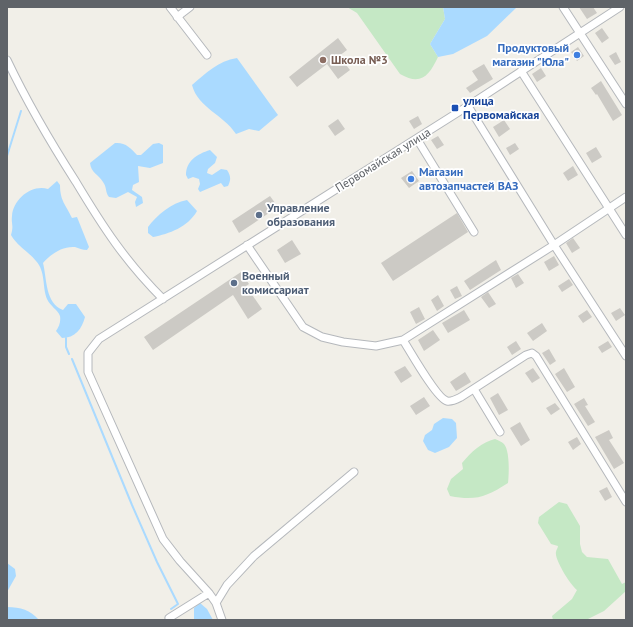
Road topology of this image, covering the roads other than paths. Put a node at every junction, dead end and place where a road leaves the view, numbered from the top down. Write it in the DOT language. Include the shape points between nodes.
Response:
graph roads {
  1 [pos="170,7"];
  2 [pos="190,7"];
  3 [pos="563,7"];
  4 [pos="620,7"];
  5 [pos="177,17"];
  6 [pos="581,33"];
  7 [pos="207,54"];
  8 [pos="7,60"];
  9 [pos="521,71"];
  10 [pos="626,104"];
  11 [pos="468,106"];
  12 [pos="417,139"];
  13 [pos="626,197"];
  14 [pos="609,208"];
  15 [pos="474,232"];
  16 [pos="626,235"];
  17 [pos="554,245"];
  18 [pos="247,246"];
  19 [pos="163,299"];
  20 [pos="403,340"];
  21 [pos="626,356"];
  22 [pos="474,389"];
  23 [pos="500,432"];
  24 [pos="354,472"];
  25 [pos="626,502"];
  26 [pos="209,593"];
  27 [pos="216,603"];
  28 [pos="170,620"];
  29 [pos="222,620"];
  1 -- 5 [label="street"];
  2 -- 5 [label="street"];
  3 -- 6 [label="street"];
  4 -- 6 [label="street, Первомайская улица"];
  5 -- 7 [label="street"];
  6 -- 9 [label="street, Первомайская улица"];
  6 -- 10 [label="street"];
  8 -- 19 [label="street" via="59,155 110,238"];
  9 -- 11 [label="street, Первомайская улица"];
  9 -- 14 [label="street"];
  11 -- 12 [label="street, Первомайская улица"];
  11 -- 17 [label="street"];
  12 -- 15 [label="street"];
  12 -- 18 [label="street, Первомайская улица"];
  13 -- 14 [label="street"];
  14 -- 16 [label="street"];
  14 -- 17 [label="street"];
  17 -- 20 [label="street"];
  17 -- 21 [label="street"];
  18 -- 19 [label="street, Первомайская улица"];
  18 -- 20 [label="street" via="303,326 322,337 343,342 376,346"];
  19 -- 26 [label="street, Первомайская улица" via="99,339 88,353 88,372 163,539"];
  20 -- 22 [label="street" via="441,398 453,401"];
  22 -- 23 [label="street"];
  22 -- 25 [label="street" via="532,353"];
  24 -- 27 [label="street" via="254,556 226,584"];
  26 -- 27 [label="street"];
  26 -- 28 [label="street" via="169,618"];
  27 -- 29 [label="street"];
}
